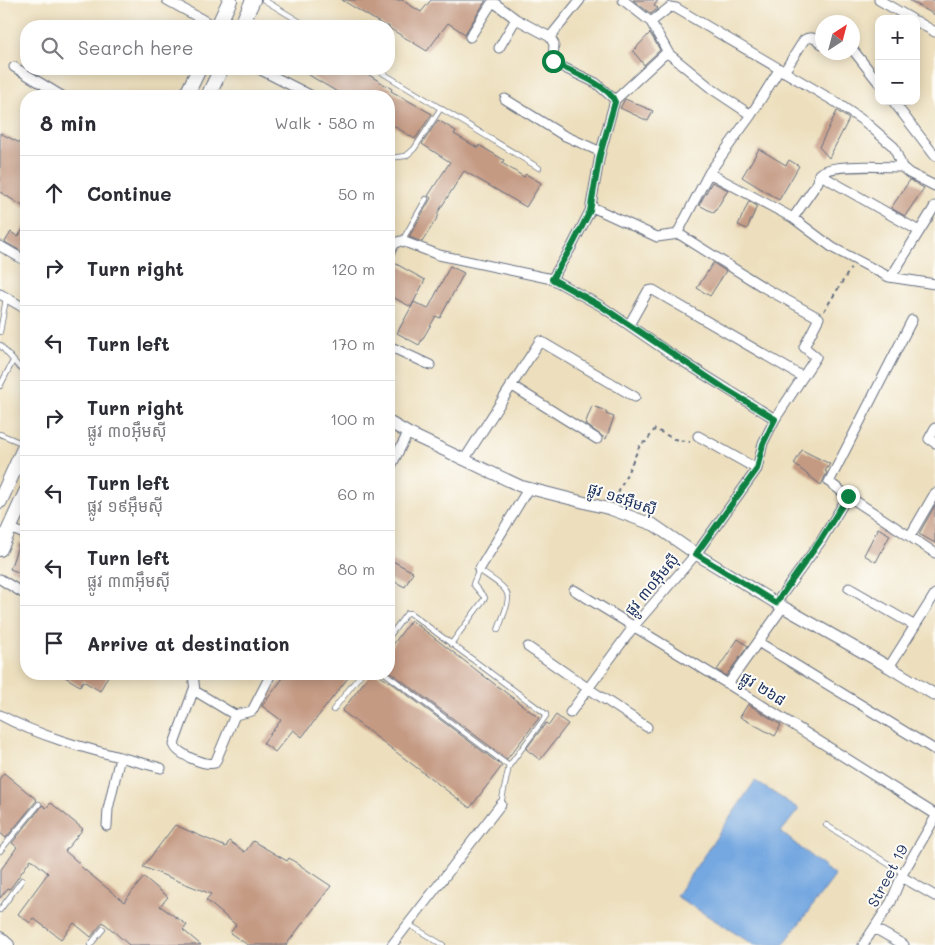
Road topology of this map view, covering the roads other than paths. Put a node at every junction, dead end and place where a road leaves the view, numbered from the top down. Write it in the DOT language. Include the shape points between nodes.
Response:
graph roads {
  1 [pos="167,0"];
  2 [pos="230,0"];
  3 [pos="253,0"];
  4 [pos="264,0"];
  5 [pos="580,0"];
  6 [pos="623,0"];
  7 [pos="879,0"];
  8 [pos="905,15"];
  9 [pos="516,19"];
  10 [pos="203,20"];
  11 [pos="221,20"];
  12 [pos="244,20"];
  13 [pos="297,20"];
  14 [pos="651,22"];
  15 [pos="920,23"];
  16 [pos="935,32"];
  17 [pos="470,37"];
  18 [pos="550,37"];
  19 [pos="815,39"];
  20 [pos="499,48"];
  21 [pos="667,52"];
  22 [pos="860,59"];
  23 [pos="14,67"];
  24 [pos="20,71"];
  25 [pos="781,71"];
  26 [pos="27,75"];
  27 [pos="196,75"];
  28 [pos="218,75"];
  29 [pos="270,75"];
  30 [pos="386,75"];
  31 [pos="875,78"];
  32 [pos="52,90"];
  33 [pos="189,90"];
  34 [pos="211,90"];
  35 [pos="300,90"];
  36 [pos="506,99"];
  37 [pos="615,100"];
  38 [pos="896,105"];
  39 [pos="441,108"];
  40 [pos="751,114"];
  41 [pos="601,152"];
  42 [pos="935,156"];
  43 [pos="395,157"];
  44 [pos="902,167"];
  45 [pos="539,168"];
  46 [pos="709,173"];
  47 [pos="819,174"];
  48 [pos="935,186"];
  49 [pos="426,199"];
  50 [pos="935,206"];
  51 [pos="592,207"];
  52 [pos="793,218"];
  53 [pos="919,231"];
  54 [pos="677,234"];
  55 [pos="402,241"];
  56 [pos="395,243"];
  57 [pos="0,246"];
  58 [pos="20,258"];
  59 [pos="891,277"];
  60 [pos="552,279"];
  61 [pos="935,284"];
  62 [pos="3,296"];
  63 [pos="20,306"];
  64 [pos="912,320"];
  65 [pos="629,325"];
  66 [pos="0,332"];
  67 [pos="0,345"];
  68 [pos="395,349"];
  69 [pos="13,361"];
  70 [pos="430,365"];
  71 [pos="20,368"];
  72 [pos="803,377"];
  73 [pos="511,385"];
  74 [pos="0,386"];
  75 [pos="635,397"];
  76 [pos="775,419"];
  77 [pos="395,425"];
  78 [pos="935,428"];
  79 [pos="408,433"];
  80 [pos="0,434"];
  81 [pos="698,436"];
  82 [pos="597,439"];
  83 [pos="20,442"];
  84 [pos="935,443"];
  85 [pos="395,458"];
  86 [pos="464,460"];
  87 [pos="757,469"];
  88 [pos="20,470"];
  89 [pos="528,489"];
  90 [pos="935,493"];
  91 [pos="848,496"];
  92 [pos="0,500"];
  93 [pos="20,506"];
  94 [pos="10,528"];
  95 [pos="20,532"];
  96 [pos="910,536"];
  97 [pos="0,549"];
  98 [pos="935,553"];
  99 [pos="696,554"];
  100 [pos="479,570"];
  101 [pos="0,579"];
  102 [pos="849,588"];
  103 [pos="574,590"];
  104 [pos="20,591"];
  105 [pos="935,594"];
  106 [pos="780,605"];
  107 [pos="634,626"];
  108 [pos="915,626"];
  109 [pos="395,630"];
  110 [pos="498,630"];
  111 [pos="758,642"];
  112 [pos="451,644"];
  113 [pos="528,647"];
  114 [pos="890,667"];
  115 [pos="193,680"];
  116 [pos="268,680"];
  117 [pos="356,680"];
  118 [pos="394,680"];
  119 [pos="728,684"];
  120 [pos="194,689"];
  121 [pos="589,689"];
  122 [pos="935,695"];
  123 [pos="333,710"];
  124 [pos="570,713"];
  125 [pos="0,715"];
  126 [pos="235,715"];
  127 [pos="647,726"];
  128 [pos="935,750"];
  129 [pos="120,757"];
  130 [pos="509,766"];
  131 [pos="162,768"];
  132 [pos="39,804"];
  133 [pos="501,804"];
  134 [pos="934,820"];
  135 [pos="107,826"];
  136 [pos="826,826"];
  137 [pos="0,850"];
  138 [pos="903,875"];
  139 [pos="22,880"];
  140 [pos="935,896"];
  141 [pos="0,910"];
  142 [pos="408,924"];
  143 [pos="874,928"];
  144 [pos="103,929"];
  145 [pos="0,938"];
  146 [pos="8,945"];
  147 [pos="90,945"];
  148 [pos="392,945"];
  149 [pos="443,945"];
  150 [pos="863,945"];
  151 [pos="904,945"];
  1 -- 10 [label="street"];
  2 -- 11 [label="main road"];
  3 -- 12 [label="main road"];
  4 -- 13 [label="lane"];
  5 -- 18 [label="street"];
  6 -- 14 [label="street"];
  7 -- 8 [label="street"];
  9 -- 17 [label="street" via="492,3"];
  9 -- 18 [label="street"];
  9 -- 20 [label="street"];
  14 -- 21 [label="street"];
  14 -- 25 [label="street" via="670,7 676,8"];
  15 -- 16 [label="street"];
  18 -- 37 [label="street" via="554,44 553,62 596,83"];
  19 -- 25 [label="street" via="804,40"];
  21 -- 37 [label="street"];
  21 -- 40 [label="street" via="712,89"];
  22 -- 31 [label="street"];
  23 -- 24 [label="street"];
  25 -- 40 [label="street"];
  25 -- 44 [label="street" via="865,122 894,147"];
  26 -- 32 [label="street"];
  27 -- 33 [label="main road"];
  28 -- 34 [label="main road"];
  29 -- 35 [label="street"];
  30 -- 39 [label="lane"];
  36 -- 41 [label="street" via="564,135"];
  37 -- 41 [label="street"];
  38 -- 42 [label="street"];
  39 -- 43 [label="lane" via="414,148 406,156"];
  39 -- 45 [label="lane"];
  40 -- 46 [label="street"];
  41 -- 51 [label="street"];
  44 -- 47 [label="street" via="828,169"];
  44 -- 48 [label="street"];
  46 -- 52 [label="street"];
  46 -- 54 [label="street"];
  47 -- 52 [label="street" via="818,182"];
  47 -- 53 [label="street"];
  49 -- 55 [label="lane"];
  50 -- 53 [label="street"];
  51 -- 54 [label="street" via="657,237"];
  51 -- 60 [label="street"];
  52 -- 59 [label="street" via="818,238"];
  53 -- 59 [label="street"];
  54 -- 72 [label="street, ផ្លូវ ៣០អ៊ឹមស៊ី" via="820,318 804,347 816,357"];
  55 -- 56 [label="street"];
  55 -- 60 [label="street" via="439,256"];
  57 -- 58 [label="street"];
  59 -- 61 [label="street"];
  60 -- 65 [label="street"];
  62 -- 63 [label="street"];
  62 -- 66 [label="lane"];
  64 -- 91 [label="street" via="829,480 831,485"];
  65 -- 72 [label="street" via="648,291 653,290"];
  65 -- 76 [label="street"];
  67 -- 69 [label="lane"];
  68 -- 70 [label="street"];
  69 -- 71 [label="lane"];
  69 -- 74 [label="lane"];
  72 -- 76 [label="street, ផ្លូវ ៣០អ៊ឹមស៊ី"];
  73 -- 75 [label="street" via="540,341"];
  73 -- 82 [label="street"];
  73 -- 86 [label="street"];
  76 -- 87 [label="street, ផ្លូវ ៣០អ៊ឹមស៊ី" via="763,444"];
  77 -- 79 [label="street, ផ្លូវ ១៩អ៊ឹមស៊ី"];
  78 -- 84 [label="street" via="929,439"];
  79 -- 85 [label="street"];
  79 -- 86 [label="street, ផ្លូវ ១៩អ៊ឹមស៊ី"];
  80 -- 83 [label="lane"];
  81 -- 87 [label="street"];
  86 -- 89 [label="street, ផ្លូវ ១៩អ៊ឹមស៊ី"];
  87 -- 99 [label="street, ផ្លូវ ៣០អ៊ឹមស៊ី"];
  88 -- 92 [label="main road"];
  89 -- 99 [label="street, ផ្លូវ ១៩អ៊ឹមស៊ី" via="610,509 654,525"];
  89 -- 100 [label="street"];
  90 -- 96 [label="street"];
  91 -- 96 [label="street"];
  91 -- 106 [label="street"];
  93 -- 94 [label="main road"];
  94 -- 95 [label="street"];
  94 -- 97 [label="main road"];
  96 -- 98 [label="street"];
  99 -- 106 [label="street, ផ្លូវ ១៩អ៊ឹមស៊ី"];
  99 -- 107 [label="street, ផ្លូវ ៣០អ៊ឹមស៊ី"];
  100 -- 110 [label="lane" via="505,588 508,594"];
  100 -- 112 [label="lane" via="473,584 485,598"];
  101 -- 104 [label="street"];
  102 -- 108 [label="street"];
  103 -- 107 [label="street, ផ្លូវ ២៦៨"];
  105 -- 108 [label="street"];
  106 -- 111 [label="street"];
  106 -- 114 [label="street, ផ្លូវ ១៩អ៊ឹមស៊ី"];
  107 -- 119 [label="street, ផ្លូវ ២៦៨"];
  107 -- 121 [label="street, ផ្លូវ ៣០អ៊ឹមស៊ី"];
  108 -- 114 [label="street"];
  109 -- 112 [label="lane" via="409,612"];
  111 -- 119 [label="street"];
  111 -- 128 [label="street"];
  112 -- 130 [label="lane" via="546,715"];
  113 -- 121 [label="street"];
  114 -- 122 [label="street, ផ្លូវ ១៩អ៊ឹមស៊ី"];
  115 -- 120 [label="street"];
  116 -- 126 [label="street" via="252,711"];
  117 -- 123 [label="lane"];
  118 -- 130 [label="lane"];
  119 -- 134 [label="street, ផ្លូវ ២៦៨"];
  120 -- 126 [label="street"];
  120 -- 126 [label="street" via="174,744 180,753 215,764"];
  121 -- 124 [label="street, ផ្លូវ ៣០អ៊ឹមស៊ី"];
  121 -- 127 [label="street"];
  125 -- 129 [label="street" via="40,733"];
  129 -- 131 [label="street"];
  129 -- 135 [label="street"];
  130 -- 133 [label="lane"];
  132 -- 137 [label="lane"];
  133 -- 142 [label="street"];
  134 -- 138 [label="street, Street 19"];
  136 -- 138 [label="lane"];
  138 -- 140 [label="street"];
  138 -- 143 [label="street, Street 19"];
  139 -- 141 [label="lane"];
  142 -- 148 [label="street"];
  142 -- 149 [label="lane"];
  143 -- 150 [label="street, Street 19"];
  143 -- 151 [label="street"];
  144 -- 147 [label="lane"];
  145 -- 146 [label="main road"];
}
